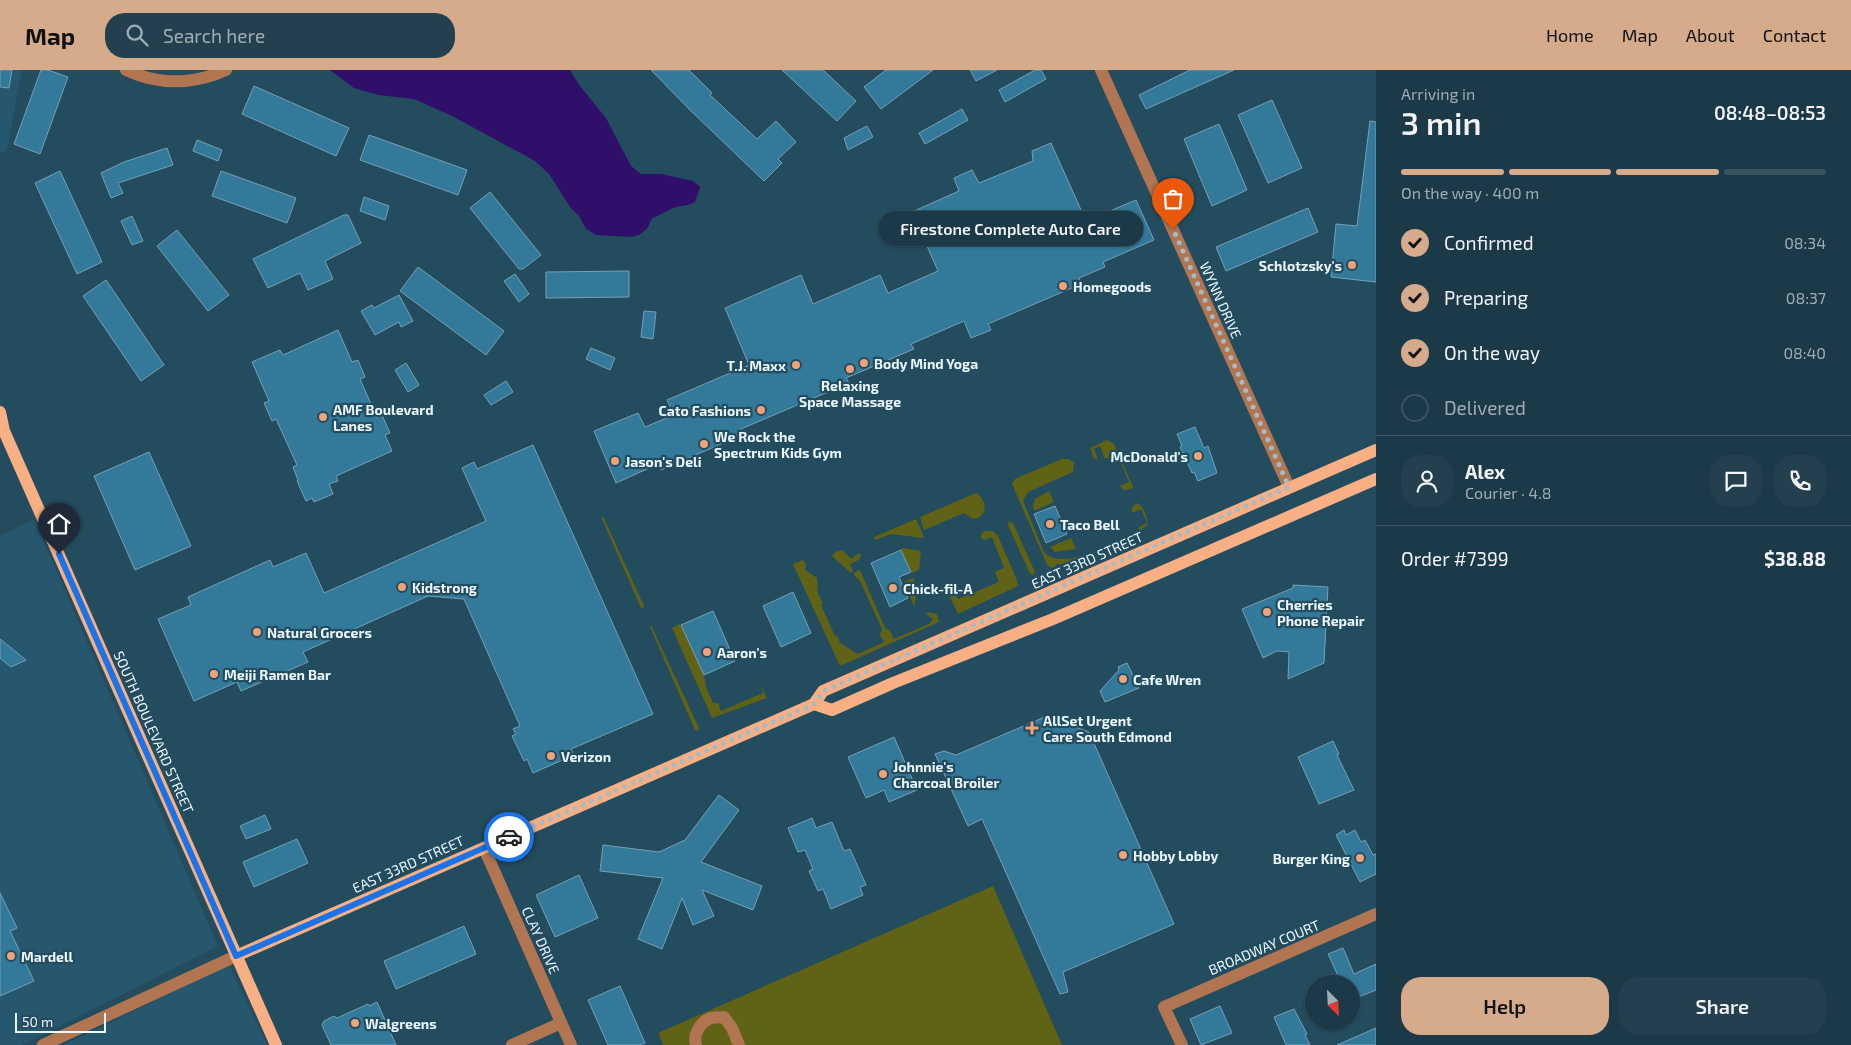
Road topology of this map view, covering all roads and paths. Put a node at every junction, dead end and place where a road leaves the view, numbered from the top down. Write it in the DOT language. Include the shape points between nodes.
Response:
graph roads {
  1 [pos="126,70"];
  2 [pos="226,70"];
  3 [pos="1101,70"];
  4 [pos="0,412"];
  5 [pos="2,428"];
  6 [pos="1376,450"];
  7 [pos="1376,479"];
  8 [pos="1289,487"];
  9 [pos="814,704"];
  10 [pos="484,848"];
  11 [pos="1376,914"];
  12 [pos="236,956"];
  13 [pos="561,1023"];
  14 [pos="43,1045"];
  15 [pos="276,1045"];
  16 [pos="512,1045"];
  17 [pos="571,1045"];
  18 [pos="696,1045"];
  19 [pos="739,1045"];
  20 [pos="1182,1045"];
  1 -- 2 [label="street" via="152,80 179,82 205,78"];
  3 -- 8 [label="street, WYNN DRIVE"];
  4 -- 5 [label="main road, SOUTH BOULEVARD STREET"];
  5 -- 12 [label="main road, SOUTH BOULEVARD STREET"];
  6 -- 8 [label="main road, EAST 33RD STREET"];
  7 -- 9 [label="main road" via="1053,619 832,710"];
  8 -- 9 [label="main road, EAST 33RD STREET" via="823,691"];
  9 -- 10 [label="main road, EAST 33RD STREET"];
  10 -- 12 [label="main road, EAST 33RD STREET"];
  10 -- 13 [label="street, CLAY DRIVE"];
  11 -- 20 [label="street, BROADWAY COURT" via="1164,1006"];
  12 -- 14 [label="street, EAST 33RD STREET"];
  12 -- 15 [label="main road, SOUTH BOULEVARD STREET"];
  13 -- 16 [label="street"];
  13 -- 17 [label="street, CLAY DRIVE"];
  18 -- 19 [label="street" via="694,1039 698,1028 711,1018 724,1018"];
}
